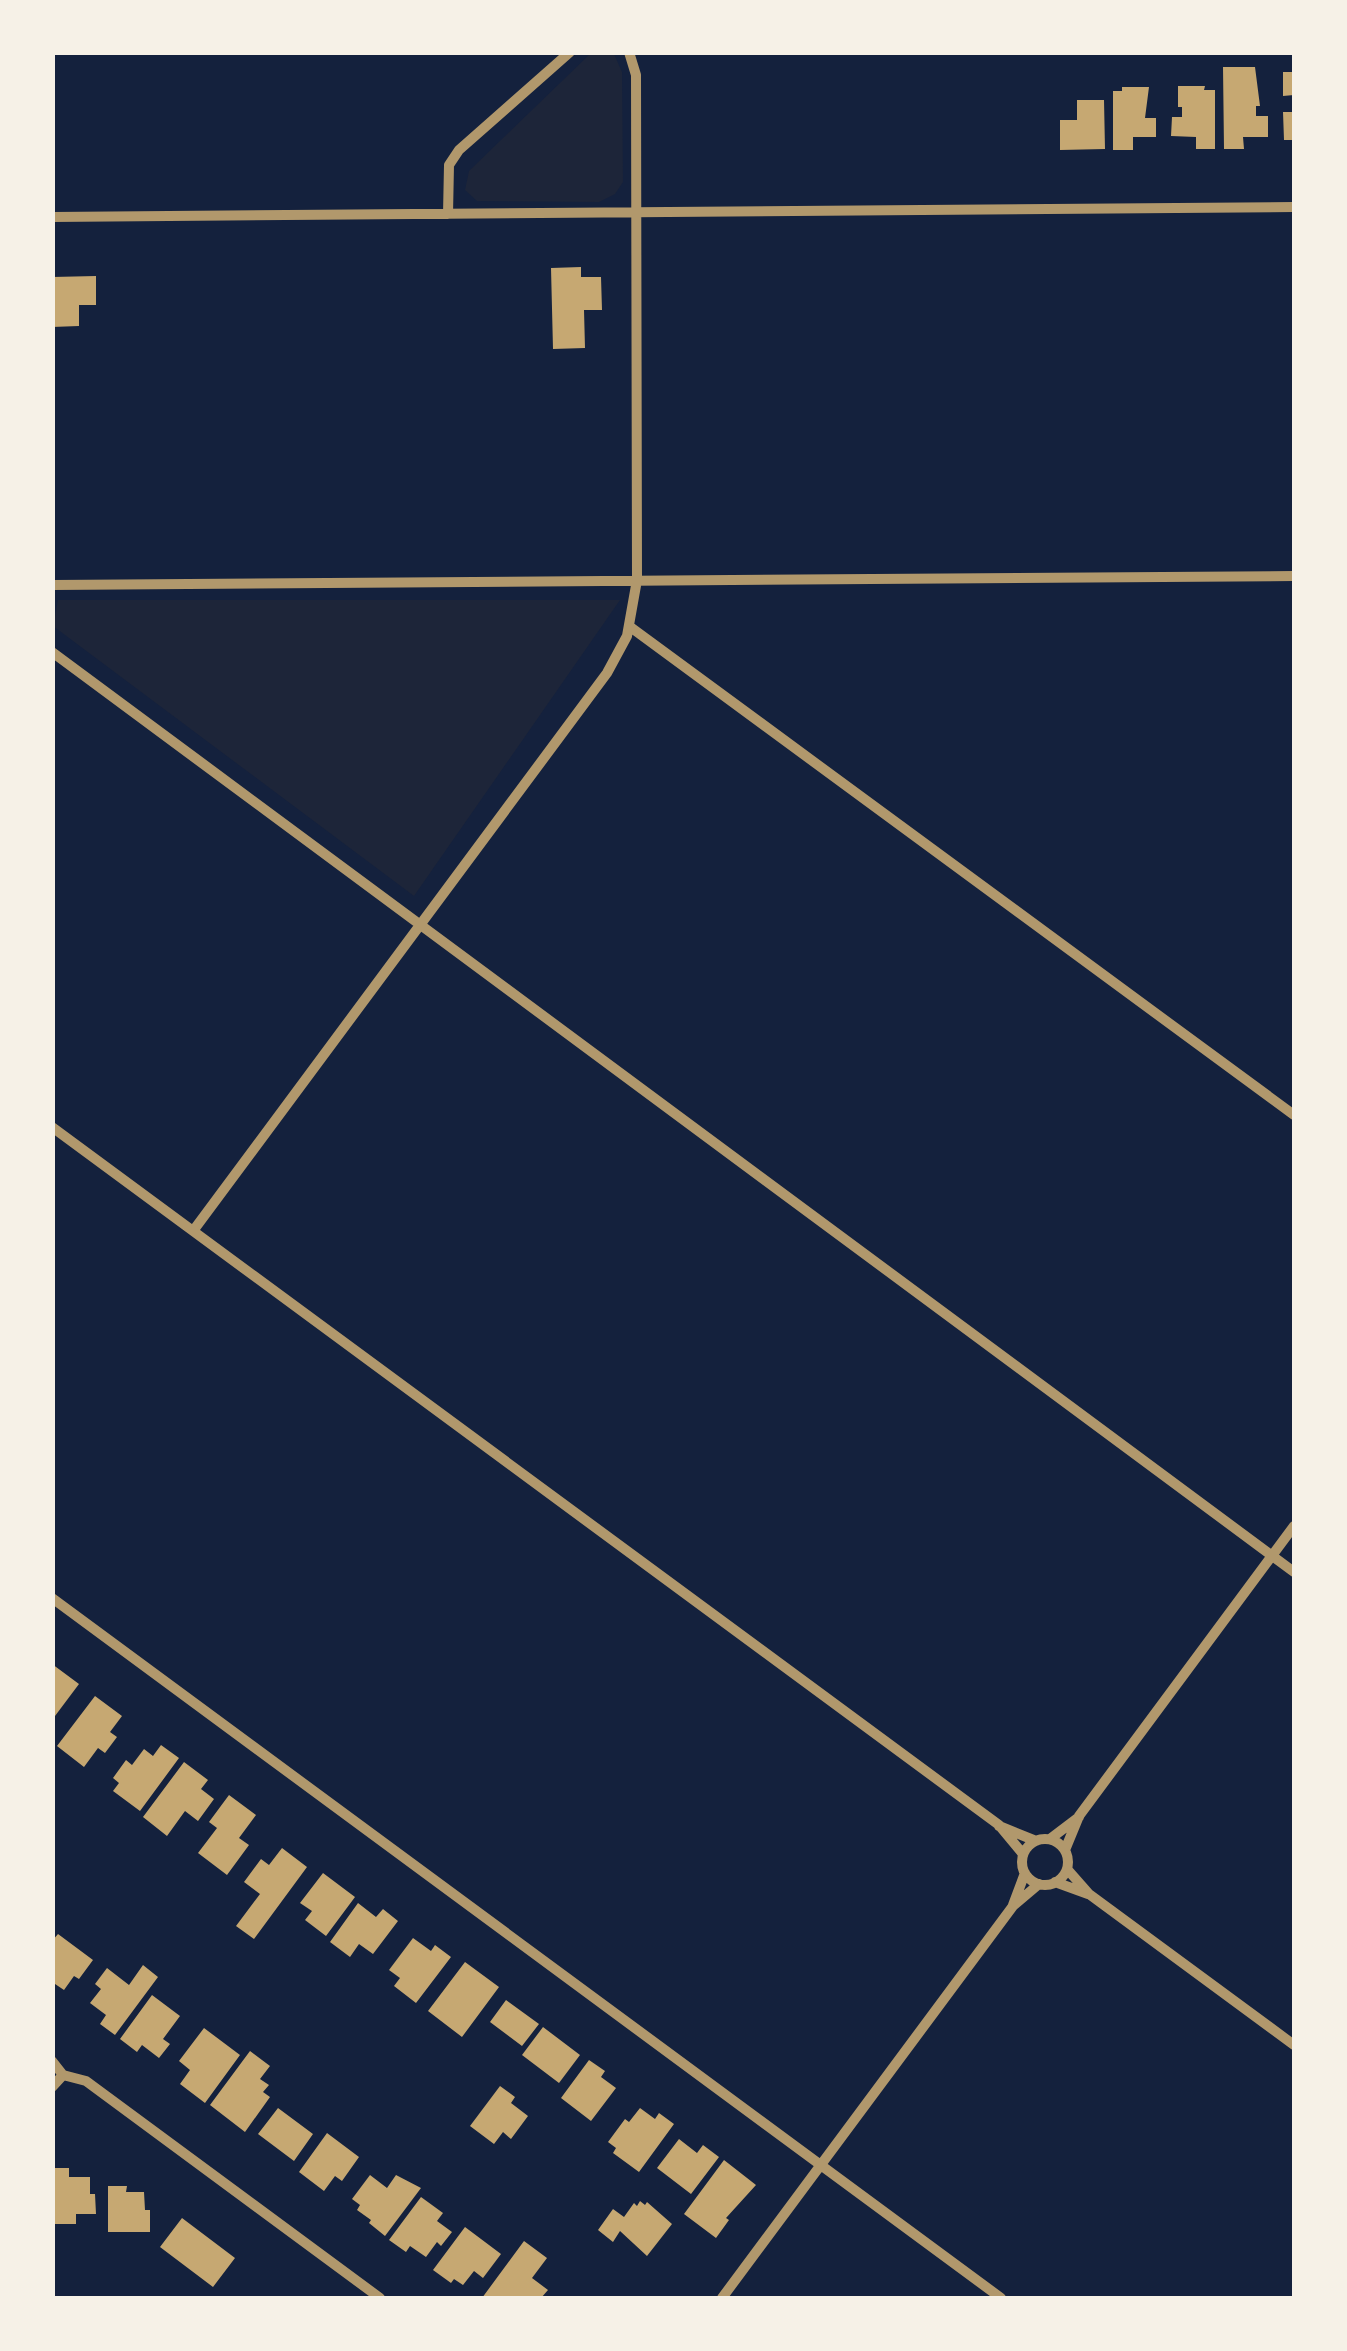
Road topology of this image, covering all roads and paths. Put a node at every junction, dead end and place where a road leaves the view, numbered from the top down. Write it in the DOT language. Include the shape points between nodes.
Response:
graph roads {
  1 [pos="570,52"];
  2 [pos="628,52"];
  3 [pos="1294,207"];
  4 [pos="634,213"];
  5 [pos="448,214"];
  6 [pos="52,217"];
  7 [pos="1294,576"];
  8 [pos="637,580"];
  9 [pos="52,585"];
  10 [pos="629,626"];
  11 [pos="52,652"];
  12 [pos="421,926"];
  13 [pos="1294,1115"];
  14 [pos="54,1132"];
  15 [pos="194,1232"];
  16 [pos="1294,1526"];
  17 [pos="1272,1556"];
  18 [pos="1294,1572"];
  19 [pos="52,1598"];
  20 [pos="1079,1816"];
  21 [pos="998,1826"];
  22 [pos="1050,1839"];
  23 [pos="1036,1841"];
  24 [pos="1066,1850"];
  25 [pos="1023,1854"];
  26 [pos="1067,1869"];
  27 [pos="1025,1872"];
  28 [pos="1055,1882"];
  29 [pos="1039,1884"];
  30 [pos="1089,1894"];
  31 [pos="1012,1906"];
  32 [pos="1294,2046"];
  33 [pos="52,2061"];
  34 [pos="63,2076"];
  35 [pos="52,2087"];
  36 [pos="821,2166"];
  37 [pos="380,2298"];
  38 [pos="722,2298"];
  39 [pos="1001,2298"];
  1 -- 5 [label="street" via="460,150 449,165"];
  2 -- 4 [label="street" via="636,75"];
  3 -- 4 [label="street"];
  4 -- 5 [label="street"];
  4 -- 8 [label="street"];
  5 -- 6 [label="street"];
  7 -- 8 [label="street"];
  8 -- 9 [label="street"];
  8 -- 10 [label="street"];
  10 -- 12 [label="street" via="607,673"];
  10 -- 13 [label="street"];
  11 -- 12 [label="street"];
  12 -- 15 [label="street"];
  12 -- 17 [label="street"];
  14 -- 15 [label="street"];
  15 -- 21 [label="street"];
  16 -- 17 [label="street"];
  17 -- 18 [label="street"];
  17 -- 20 [label="street"];
  19 -- 36 [label="street"];
  20 -- 22 [label="street"];
  20 -- 24 [label="street"];
  21 -- 23 [label="street"];
  21 -- 25 [label="street"];
  22 -- 23 [label="street"];
  22 -- 24 [label="street"];
  23 -- 25 [label="street"];
  24 -- 26 [label="street"];
  25 -- 27 [label="street"];
  26 -- 28 [label="street"];
  26 -- 30 [label="street"];
  27 -- 29 [label="street"];
  27 -- 31 [label="street"];
  28 -- 29 [label="street"];
  28 -- 30 [label="street"];
  29 -- 31 [label="street"];
  30 -- 32 [label="street"];
  31 -- 36 [label="street"];
  33 -- 34 [label="street"];
  34 -- 35 [label="street"];
  34 -- 37 [label="street" via="86,2081"];
  36 -- 38 [label="street"];
  36 -- 39 [label="street"];
}
